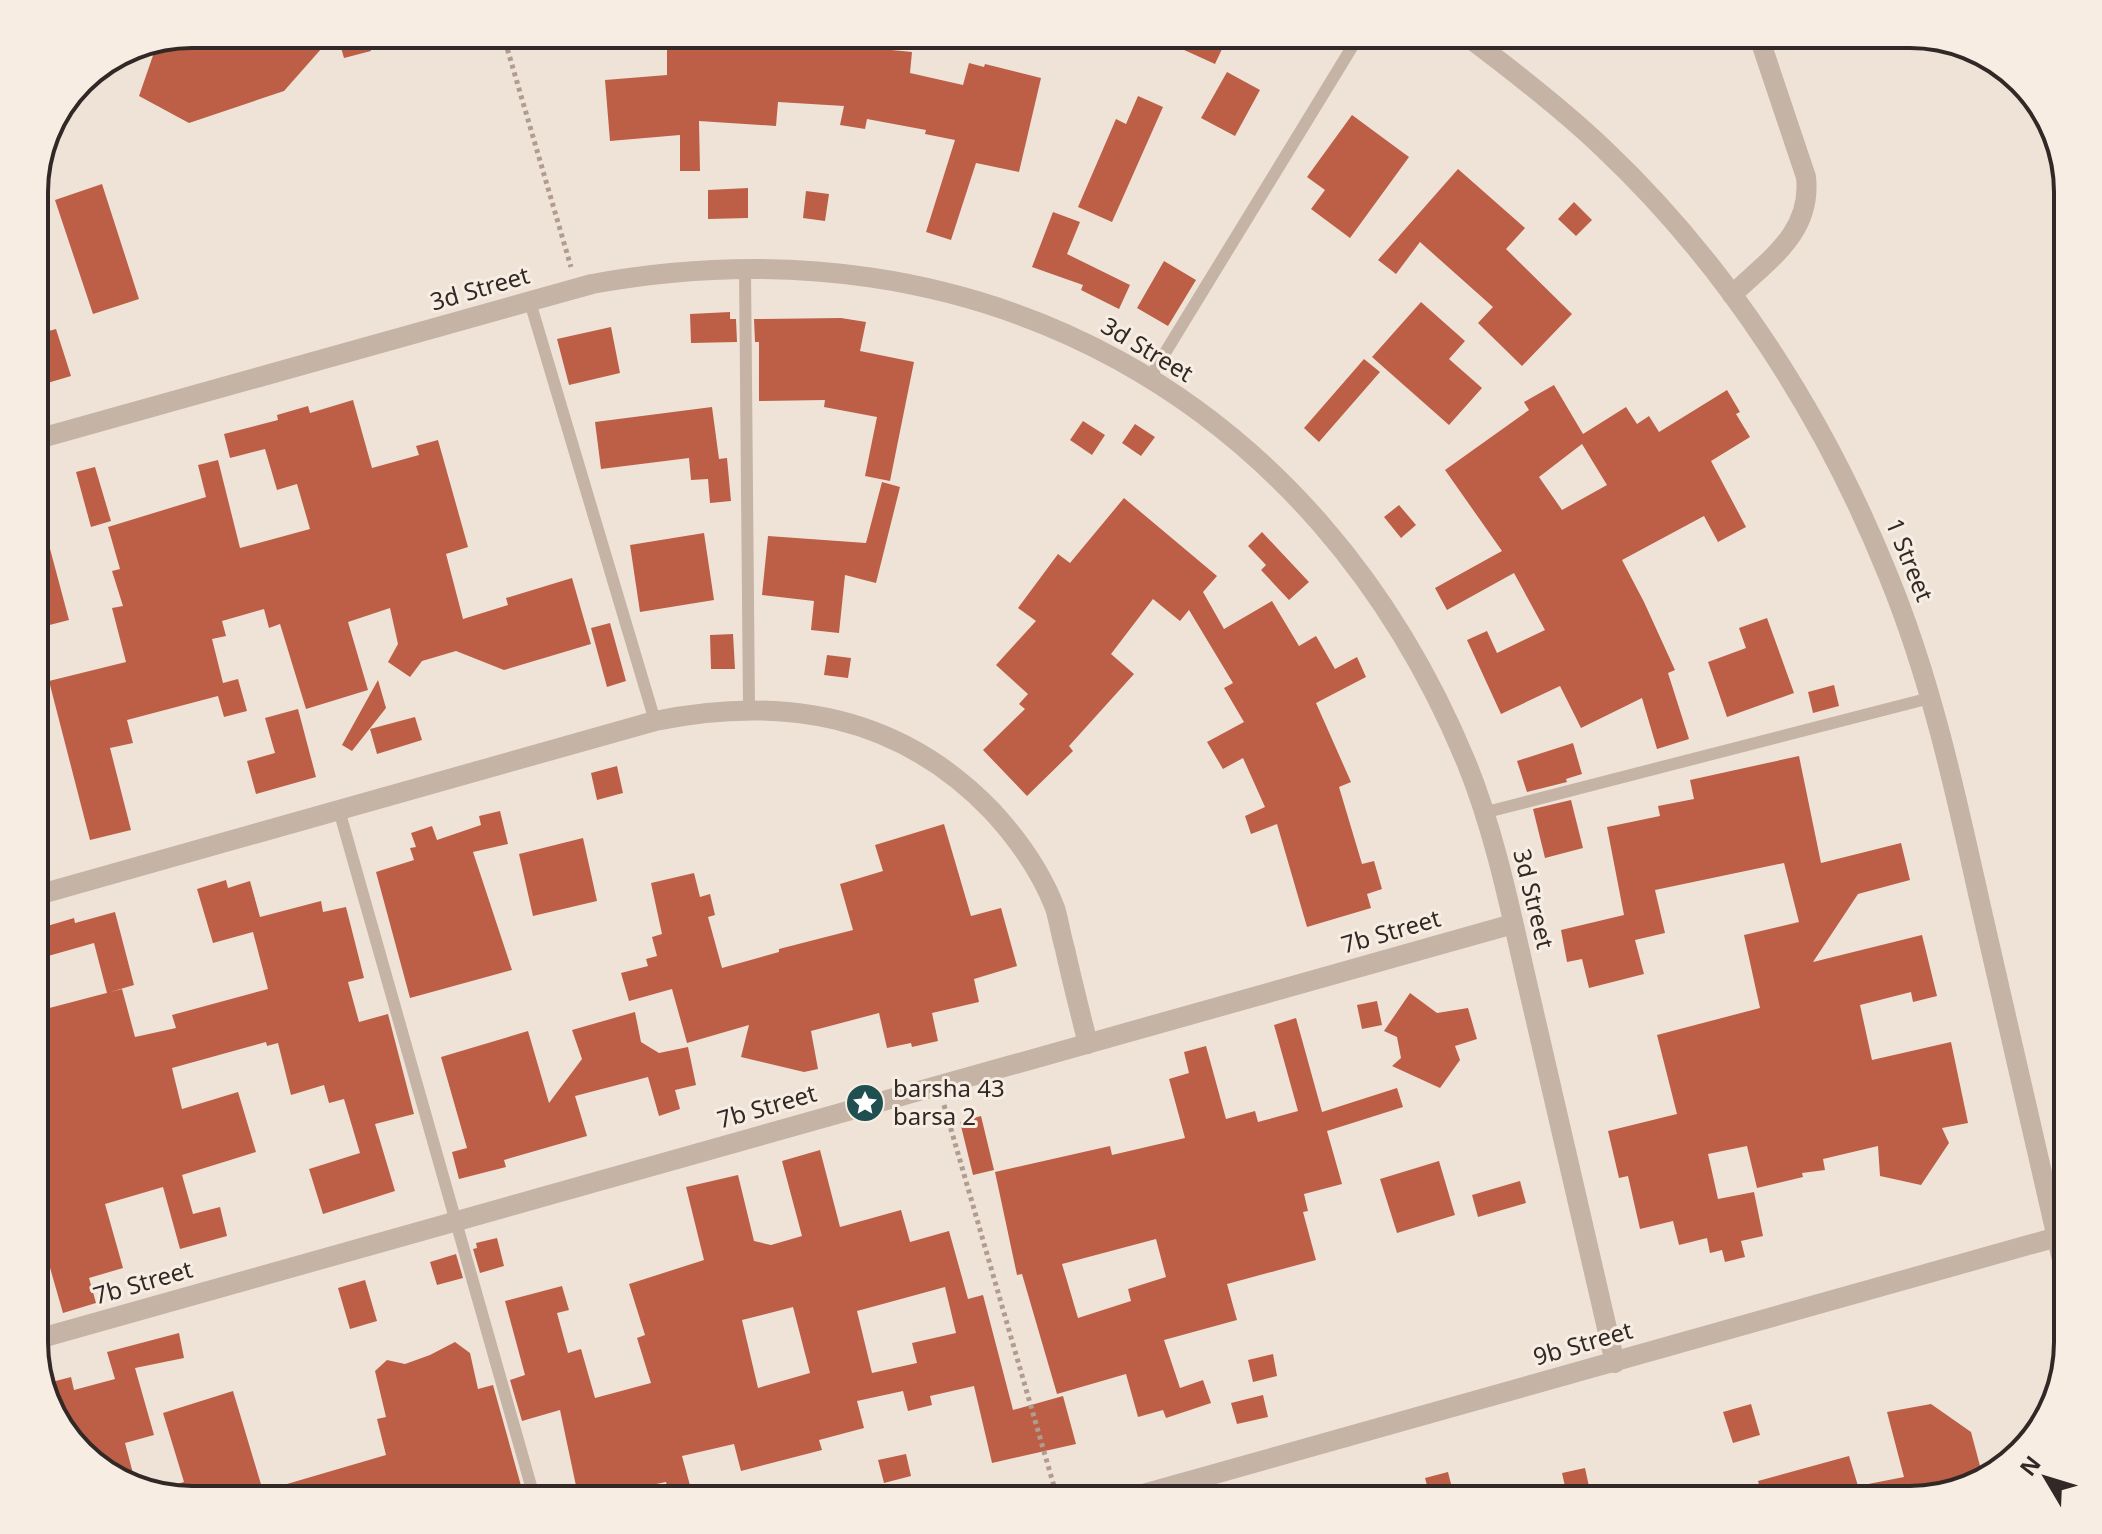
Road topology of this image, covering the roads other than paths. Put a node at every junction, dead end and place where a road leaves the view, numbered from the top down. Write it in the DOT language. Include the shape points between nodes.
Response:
graph roads {
  1 [pos="1351,48"];
  2 [pos="1482,48"];
  3 [pos="1763,48"];
  4 [pos="745,268"];
  5 [pos="1732,295"];
  6 [pos="530,302"];
  7 [pos="1149,379"];
  8 [pos="48,436"];
  9 [pos="1930,698"];
  10 [pos="749,709"];
  11 [pos="655,721"];
  12 [pos="339,810"];
  13 [pos="1483,813"];
  14 [pos="48,892"];
  15 [pos="1513,924"];
  16 [pos="1088,1044"];
  17 [pos="456,1222"];
  18 [pos="2054,1224"];
  19 [pos="2054,1238"];
  20 [pos="48,1336"];
  21 [pos="1615,1363"];
  22 [pos="531,1486"];
  23 [pos="1172,1486"];
  1 -- 7 [label="lane"];
  2 -- 5 [label="street, 1 Street" via="1604,148 1694,245"];
  3 -- 5 [label="street" via="1808,195 1797,229"];
  4 -- 6 [label="street, 3d Street" via="669,272"];
  4 -- 7 [label="street, 3d Street" via="868,276 959,295 1089,344"];
  4 -- 10 [label="lane"];
  5 -- 9 [label="street, 1 Street" via="1805,404 1853,495 1889,577"];
  6 -- 8 [label="street, 3d Street"];
  6 -- 11 [label="lane"];
  7 -- 13 [label="street, 3d Street" via="1206,417 1277,477 1340,545 1397,627 1436,697"];
  9 -- 13 [label="lane"];
  9 -- 18 [label="street, 1 Street"];
  10 -- 11 [label="street"];
  10 -- 16 [label="street" via="815,715 892,737 977,796 1022,848 1055,908"];
  11 -- 12 [label="street"];
  12 -- 14 [label="street"];
  12 -- 17 [label="lane"];
  13 -- 15 [label="street, 3d Street"];
  15 -- 16 [label="street, 7b Street"];
  15 -- 21 [label="street, 3d Street"];
  16 -- 17 [label="street, 7b Street"];
  17 -- 20 [label="street, 7b Street"];
  17 -- 22 [label="lane"];
  19 -- 21 [label="street, 9b Street"];
  21 -- 23 [label="street, 9b Street"];
}
